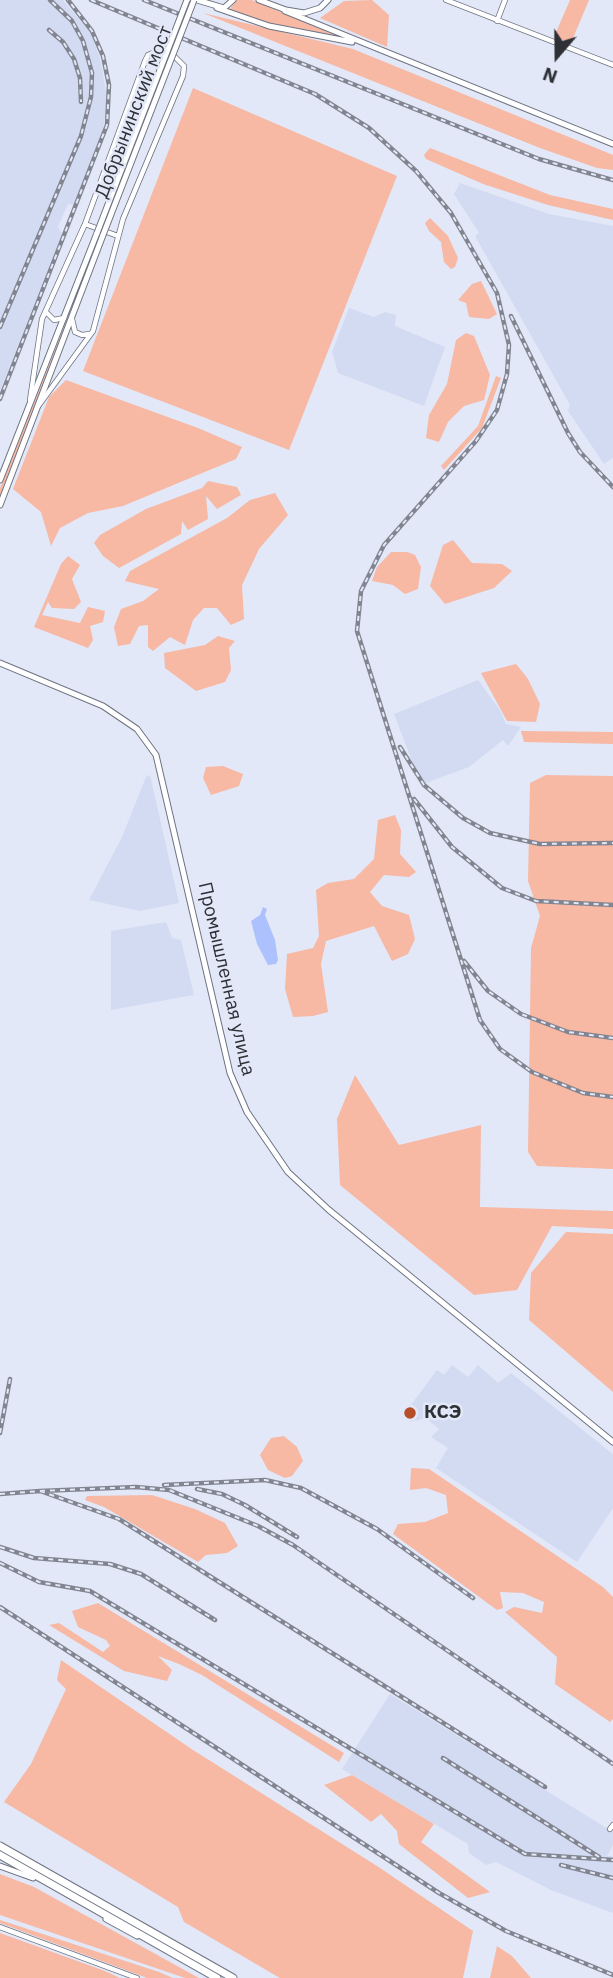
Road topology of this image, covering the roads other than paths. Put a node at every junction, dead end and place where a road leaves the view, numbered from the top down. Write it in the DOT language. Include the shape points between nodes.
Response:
graph roads {
  1 [pos="187,0"];
  2 [pos="196,0"];
  3 [pos="233,0"];
  4 [pos="259,0"];
  5 [pos="328,0"];
  6 [pos="446,0"];
  7 [pos="505,0"];
  8 [pos="217,8"];
  9 [pos="279,8"];
  10 [pos="497,21"];
  11 [pos="379,50"];
  12 [pos="613,65"];
  13 [pos="613,144"];
  14 [pos="85,224"];
  15 [pos="100,234"];
  16 [pos="118,236"];
  17 [pos="47,307"];
  18 [pos="64,317"];
  19 [pos="72,319"];
  20 [pos="93,331"];
  21 [pos="30,403"];
  22 [pos="39,406"];
  23 [pos="0,480"];
  24 [pos="0,505"];
  25 [pos="0,663"];
  26 [pos="613,1442"];
  27 [pos="0,1846"];
  28 [pos="0,1855"];
  29 [pos="0,1866"];
  30 [pos="0,1927"];
  31 [pos="182,1958"];
  32 [pos="136,1978"];
  33 [pos="217,1978"];
  34 [pos="233,1978"];
  1 -- 15 [label="street, Добрынинский мост, bridge"];
  2 -- 8 [label="street"];
  2 -- 15 [label="street, Добрынинский мост, bridge"];
  3 -- 8 [label="street" via="229,6"];
  4 -- 9 [label="street"];
  5 -- 9 [label="street" via="310,12"];
  6 -- 10 [label="street"];
  7 -- 10 [label="street"];
  8 -- 11 [label="street"];
  9 -- 11 [label="street"];
  10 -- 12 [label="street"];
  11 -- 13 [label="street"];
  14 -- 16 [label="street"];
  14 -- 16 [label="street" via="147,57 155,52 175,57 184,66 183,76"];
  14 -- 17 [label="street"];
  15 -- 18 [label="street"];
  15 -- 19 [label="street"];
  16 -- 20 [label="street"];
  17 -- 18 [label="street" via="46,313 54,320"];
  17 -- 21 [label="street"];
  18 -- 21 [label="street"];
  19 -- 20 [label="street" via="78,334"];
  19 -- 22 [label="street"];
  20 -- 22 [label="street"];
  21 -- 23 [label="street"];
  22 -- 24 [label="street"];
  25 -- 26 [label="street, Промышленная улица" via="103,706 138,729 156,755 228,1066 247,1112 282,1164 329,1210"];
  27 -- 34 [label="highway"];
  28 -- 31 [label="highway"];
  29 -- 31 [label="street" via="29,1876"];
  30 -- 32 [label="street"];
  31 -- 33 [label="highway"];
}
